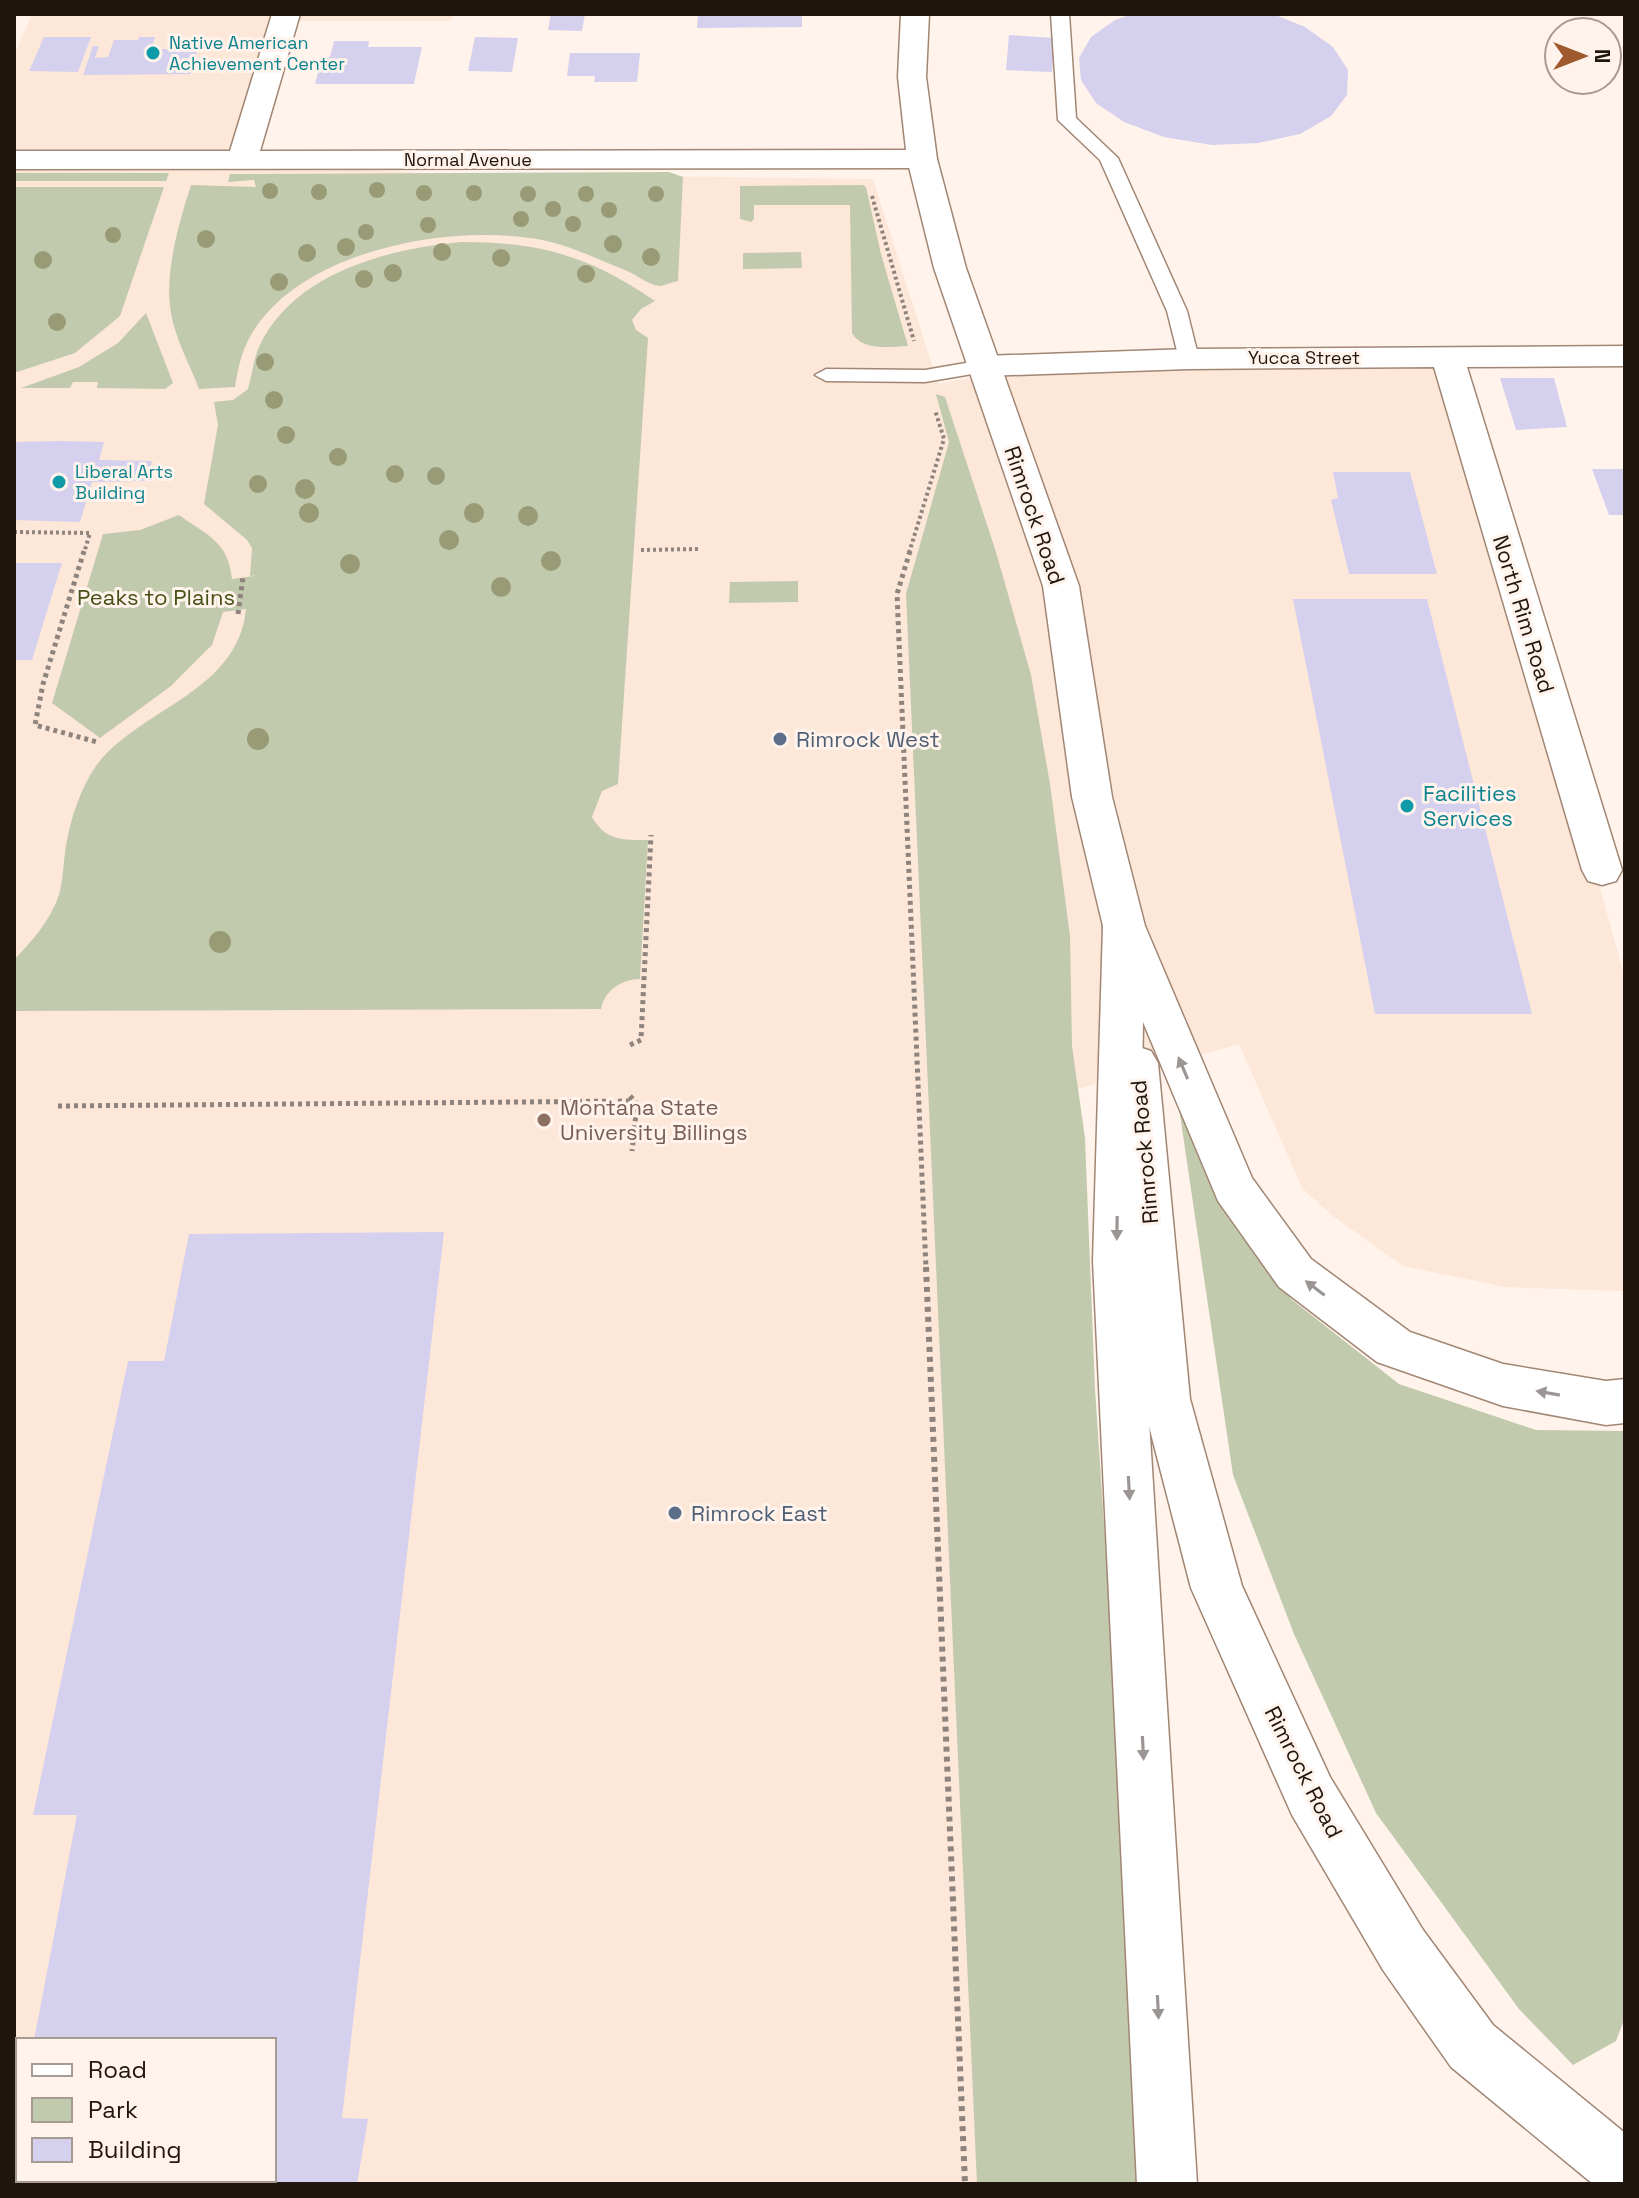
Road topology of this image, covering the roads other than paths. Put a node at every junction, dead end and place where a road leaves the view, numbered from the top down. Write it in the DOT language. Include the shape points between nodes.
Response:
graph roads {
  1 [pos="286,14"];
  2 [pos="915,14"];
  3 [pos="1060,14"];
  4 [pos="922,159"];
  5 [pos="14,160"];
  6 [pos="242,160"];
  7 [pos="1625,356"];
  8 [pos="1447,357"];
  9 [pos="1189,359"];
  10 [pos="983,366"];
  11 [pos="826,375"];
  12 [pos="1602,870"];
  13 [pos="1124,926"];
  14 [pos="1625,1401"];
  15 [pos="1625,2172"];
  16 [pos="1167,2184"];
  1 -- 6 [label="main road"];
  2 -- 4 [label="main road, Rimrock Road" via="912,77"];
  3 -- 9 [label="lane" via="1067,120 1108,158 1177,311"];
  4 -- 6 [label="main road, Normal Avenue"];
  4 -- 10 [label="main road, Rimrock Road"];
  5 -- 6 [label="main road, Normal Avenue"];
  7 -- 8 [label="main road, Yucca Street"];
  8 -- 9 [label="main road, Yucca Street"];
  8 -- 12 [label="main road, North Rim Road"];
  9 -- 10 [label="main road, Yucca Street"];
  10 -- 11 [label="lane" via="925,376"];
  10 -- 13 [label="main road, Rimrock Road" via="1061,586 1092,797"];
  14 -- 13 [label="main road, one-way" via="1606,1403 1503,1385 1394,1347 1295,1273 1234,1188"];
  13 -- 15 [label="main road, Rimrock Road" via="1166,1399 1217,1588 1311,1796 1403,1950 1472,2046"];
  13 -- 16 [label="main road, one-way" via="1116,1261"];
}
